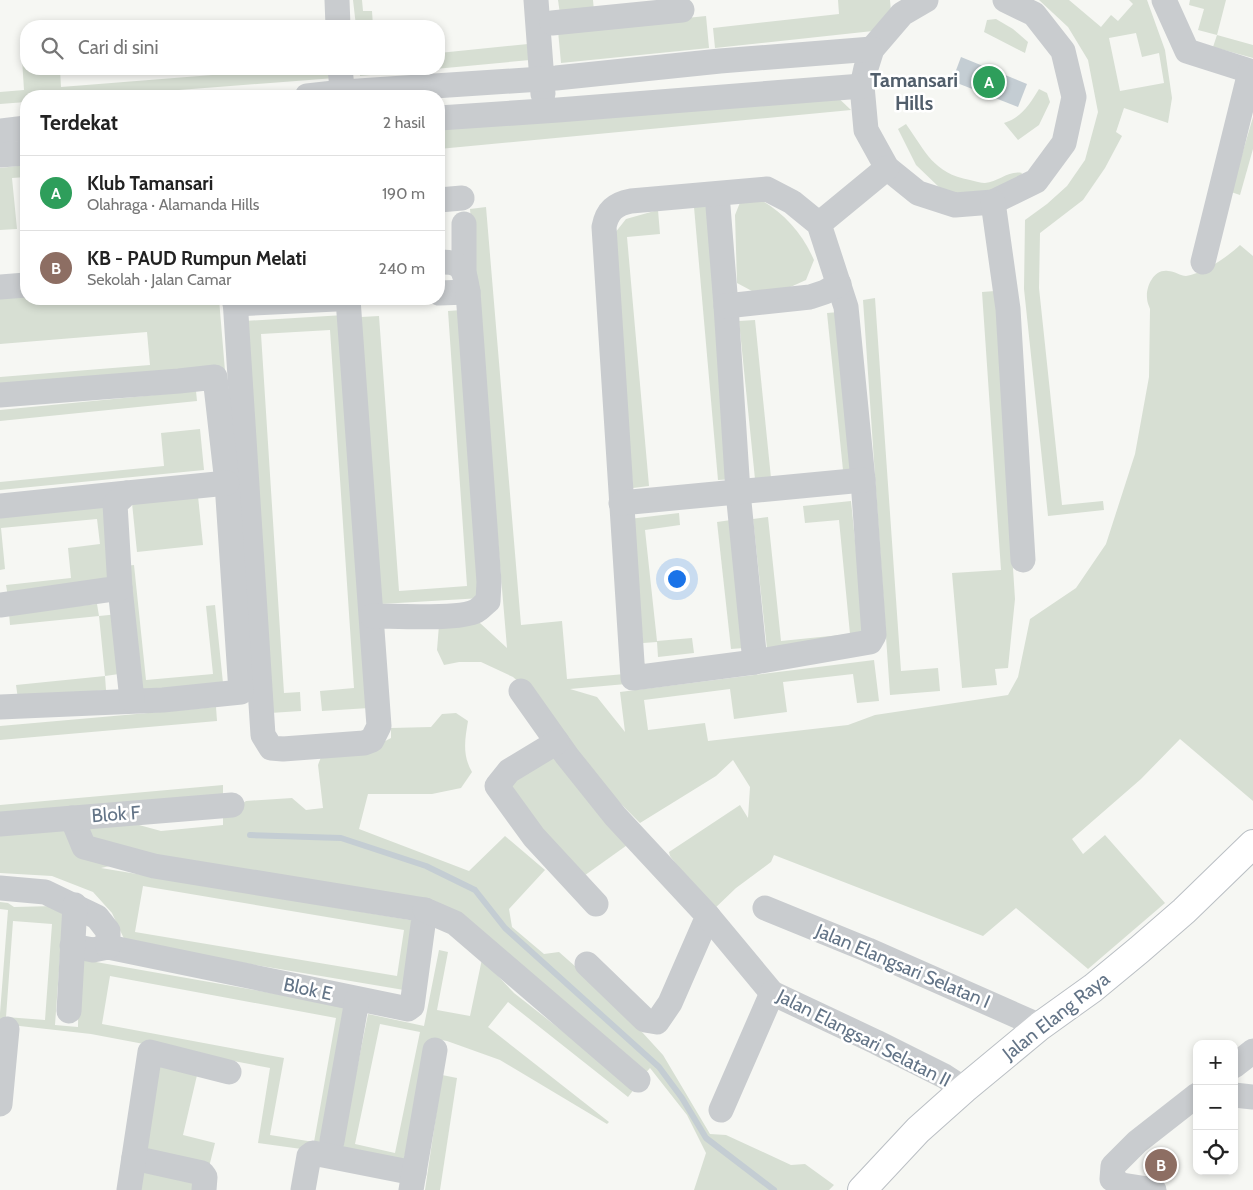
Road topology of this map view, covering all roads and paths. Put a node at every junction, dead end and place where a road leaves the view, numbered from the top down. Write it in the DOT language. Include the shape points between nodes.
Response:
graph roads {
  1 [pos="337,0"];
  2 [pos="536,0"];
  3 [pos="926,0"];
  4 [pos="1005,0"];
  5 [pos="1164,0"];
  6 [pos="899,7"];
  7 [pos="682,10"];
  8 [pos="551,12"];
  9 [pos="338,20"];
  10 [pos="872,50"];
  11 [pos="1251,72"];
  12 [pos="549,78"];
  13 [pos="342,86"];
  14 [pos="862,86"];
  15 [pos="328,90"];
  16 [pos="550,111"];
  17 [pos="445,118"];
  18 [pos="20,129"];
  19 [pos="0,131"];
  20 [pos="20,153"];
  21 [pos="0,155"];
  22 [pos="887,168"];
  23 [pos="717,194"];
  24 [pos="994,202"];
  25 [pos="464,224"];
  26 [pos="819,224"];
  27 [pos="445,262"];
  28 [pos="1203,262"];
  29 [pos="466,282"];
  30 [pos="839,284"];
  31 [pos="20,285"];
  32 [pos="0,287"];
  33 [pos="445,291"];
  34 [pos="235,305"];
  35 [pos="348,305"];
  36 [pos="726,306"];
  37 [pos="0,395"];
  38 [pos="863,480"];
  39 [pos="227,483"];
  40 [pos="738,492"];
  41 [pos="127,493"];
  42 [pos="621,503"];
  43 [pos="0,506"];
  44 [pos="1023,560"];
  45 [pos="120,588"];
  46 [pos="0,605"];
  47 [pos="372,616"];
  48 [pos="755,662"];
  49 [pos="522,691"];
  50 [pos="132,700"];
  51 [pos="0,707"];
  52 [pos="557,742"];
  53 [pos="232,805"];
  54 [pos="72,818"];
  55 [pos="0,824"];
  56 [pos="1253,844"];
  57 [pos="0,888"];
  58 [pos="596,904"];
  59 [pos="75,905"];
  60 [pos="765,908"];
  61 [pos="425,910"];
  62 [pos="708,916"];
  63 [pos="72,946"];
  64 [pos="108,947"];
  65 [pos="588,964"];
  66 [pos="772,993"];
  67 [pos="357,1000"];
  68 [pos="69,1011"];
  69 [pos="1040,1026"];
  70 [pos="7,1029"];
  71 [pos="435,1050"];
  72 [pos="1253,1051"];
  73 [pos="1238,1063"];
  74 [pos="229,1072"];
  75 [pos="638,1080"];
  76 [pos="964,1089"];
  77 [pos="1238,1095"];
  78 [pos="1253,1097"];
  79 [pos="1193,1098"];
  80 [pos="0,1104"];
  81 [pos="721,1110"];
  82 [pos="332,1141"];
  83 [pos="134,1158"];
  84 [pos="412,1181"];
  85 [pos="129,1190"];
  86 [pos="204,1190"];
  87 [pos="303,1190"];
  88 [pos="862,1190"];
  89 [pos="1154,1190"];
  1 -- 9 [label="street"];
  2 -- 12 [label="street"];
  3 -- 6 [label="street"];
  4 -- 24 [label="street" via="1034,14 1063,51 1074,97 1064,143 1036,181"];
  5 -- 11 [label="street" via="1187,51"];
  6 -- 10 [label="street"];
  7 -- 8 [label="street"];
  8 -- 12 [label="street"];
  10 -- 12 [label="street"];
  10 -- 14 [label="street"];
  11 -- 28 [label="street"];
  12 -- 13 [label="street"];
  12 -- 16 [label="street"];
  13 -- 15 [label="street"];
  14 -- 16 [label="street"];
  14 -- 22 [label="street" via="866,130"];
  16 -- 17 [label="street"];
  18 -- 19 [label="street"];
  20 -- 21 [label="street"];
  22 -- 24 [label="street" via="918,193 955,204"];
  22 -- 26 [label="street"];
  23 -- 26 [label="street" via="767,189 792,202"];
  23 -- 36 [label="street"];
  23 -- 42 [label="street" via="620,203 606,216 604,226"];
  24 -- 44 [label="street" via="1008,309"];
  25 -- 29 [label="street"];
  26 -- 30 [label="street"];
  27 -- 29 [label="street" via="458,265"];
  29 -- 33 [label="street"];
  29 -- 47 [label="street" via="488,601 476,612 462,615"];
  30 -- 36 [label="street" via="810,297"];
  30 -- 38 [label="street" via="846,307"];
  31 -- 32 [label="street"];
  34 -- 47 [label="street" via="263,736 271,748 372,740 379,726"];
  35 -- 47 [label="street"];
  36 -- 40 [label="street"];
  37 -- 39 [label="street" via="215,377"];
  38 -- 40 [label="street"];
  38 -- 48 [label="street" via="874,635 870,642"];
  39 -- 41 [label="street"];
  39 -- 50 [label="street" via="241,692"];
  40 -- 42 [label="street"];
  40 -- 48 [label="street"];
  41 -- 43 [label="street"];
  41 -- 45 [label="street" via="115,504"];
  42 -- 48 [label="street" via="633,678"];
  45 -- 46 [label="street"];
  45 -- 50 [label="street"];
  49 -- 52 [label="street, Jalan Elangsari Selatan II"];
  50 -- 51 [label="street"];
  52 -- 58 [label="street" via="509,772 497,786 534,837"];
  52 -- 62 [label="street, Jalan Elangsari Selatan II" via="615,816"];
  53 -- 54 [label="street, Blok F"];
  54 -- 55 [label="street, Blok F"];
  54 -- 61 [label="street" via="84,846 154,866"];
  56 -- 69 [label="main road, Jalan Elang Raya" via="1140,950"];
  57 -- 59 [label="street" via="44,892"];
  59 -- 63 [label="street"];
  59 -- 64 [label="street" via="97,917 108,930"];
  60 -- 69 [label="street, Jalan Elangsari Selatan I"];
  61 -- 67 [label="street, Blok E" via="412,1006 404,1010"];
  61 -- 75 [label="street" via="456,923"];
  62 -- 65 [label="street" via="670,1004 657,1022 645,1020"];
  62 -- 66 [label="street, Jalan Elangsari Selatan II"];
  63 -- 64 [label="street, Blok E" via="93,950"];
  63 -- 68 [label="street"];
  64 -- 67 [label="street, Blok E"];
  66 -- 76 [label="street, Jalan Elangsari Selatan II" via="885,1046"];
  66 -- 81 [label="street"];
  67 -- 82 [label="street"];
  69 -- 76 [label="main road, Jalan Elang Raya"];
  70 -- 80 [label="street"];
  71 -- 84 [label="street"];
  72 -- 73 [label="street"];
  74 -- 83 [label="street" via="150,1052"];
  76 -- 88 [label="main road, Jalan Elang Raya" via="918,1130"];
  77 -- 78 [label="street"];
  79 -- 89 [label="street" via="1137,1142 1113,1166 1112,1180 1122,1185"];
  83 -- 85 [label="street"];
  83 -- 86 [label="street" via="202,1173 205,1177"];
  84 -- 87 [label="street" via="313,1153 308,1156"];
}
